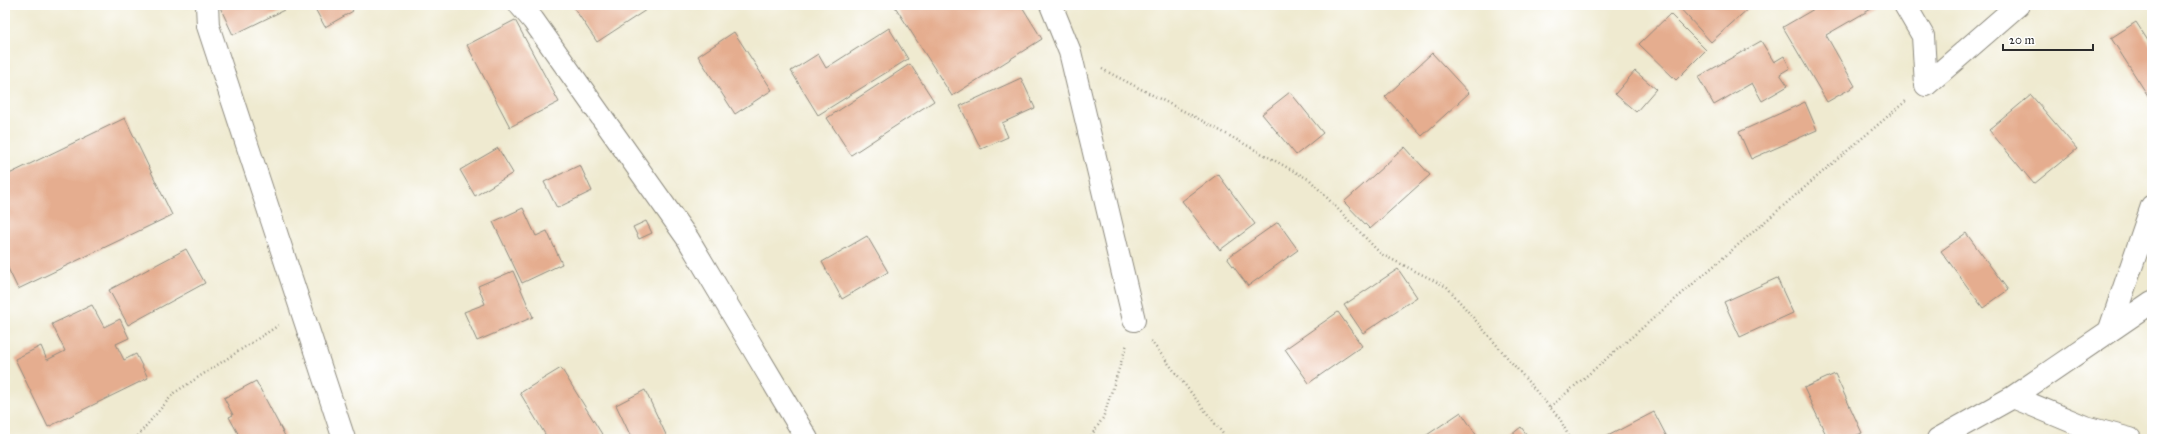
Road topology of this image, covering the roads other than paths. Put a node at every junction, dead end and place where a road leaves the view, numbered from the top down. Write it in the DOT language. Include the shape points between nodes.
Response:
graph roads {
  1 [pos="207,5"];
  2 [pos="520,5"];
  3 [pos="1052,5"];
  4 [pos="1905,5"];
  5 [pos="2018,5"];
  6 [pos="2152,206"];
  7 [pos="2152,302"];
  8 [pos="1134,320"];
  9 [pos="2110,329"];
  10 [pos="2013,397"];
  11 [pos="344,439"];
  12 [pos="807,439"];
  13 [pos="1938,439"];
  14 [pos="2130,439"];
  1 -- 11 [label="street" via="208,26"];
  2 -- 12 [label="street" via="688,239"];
  3 -- 8 [label="street" via="1070,52"];
  4 -- 5 [label="street" via="1923,36 1926,85"];
  6 -- 9 [label="street"];
  7 -- 9 [label="street"];
  9 -- 10 [label="street"];
  10 -- 13 [label="street"];
  10 -- 14 [label="street" via="2086,427"];
}
